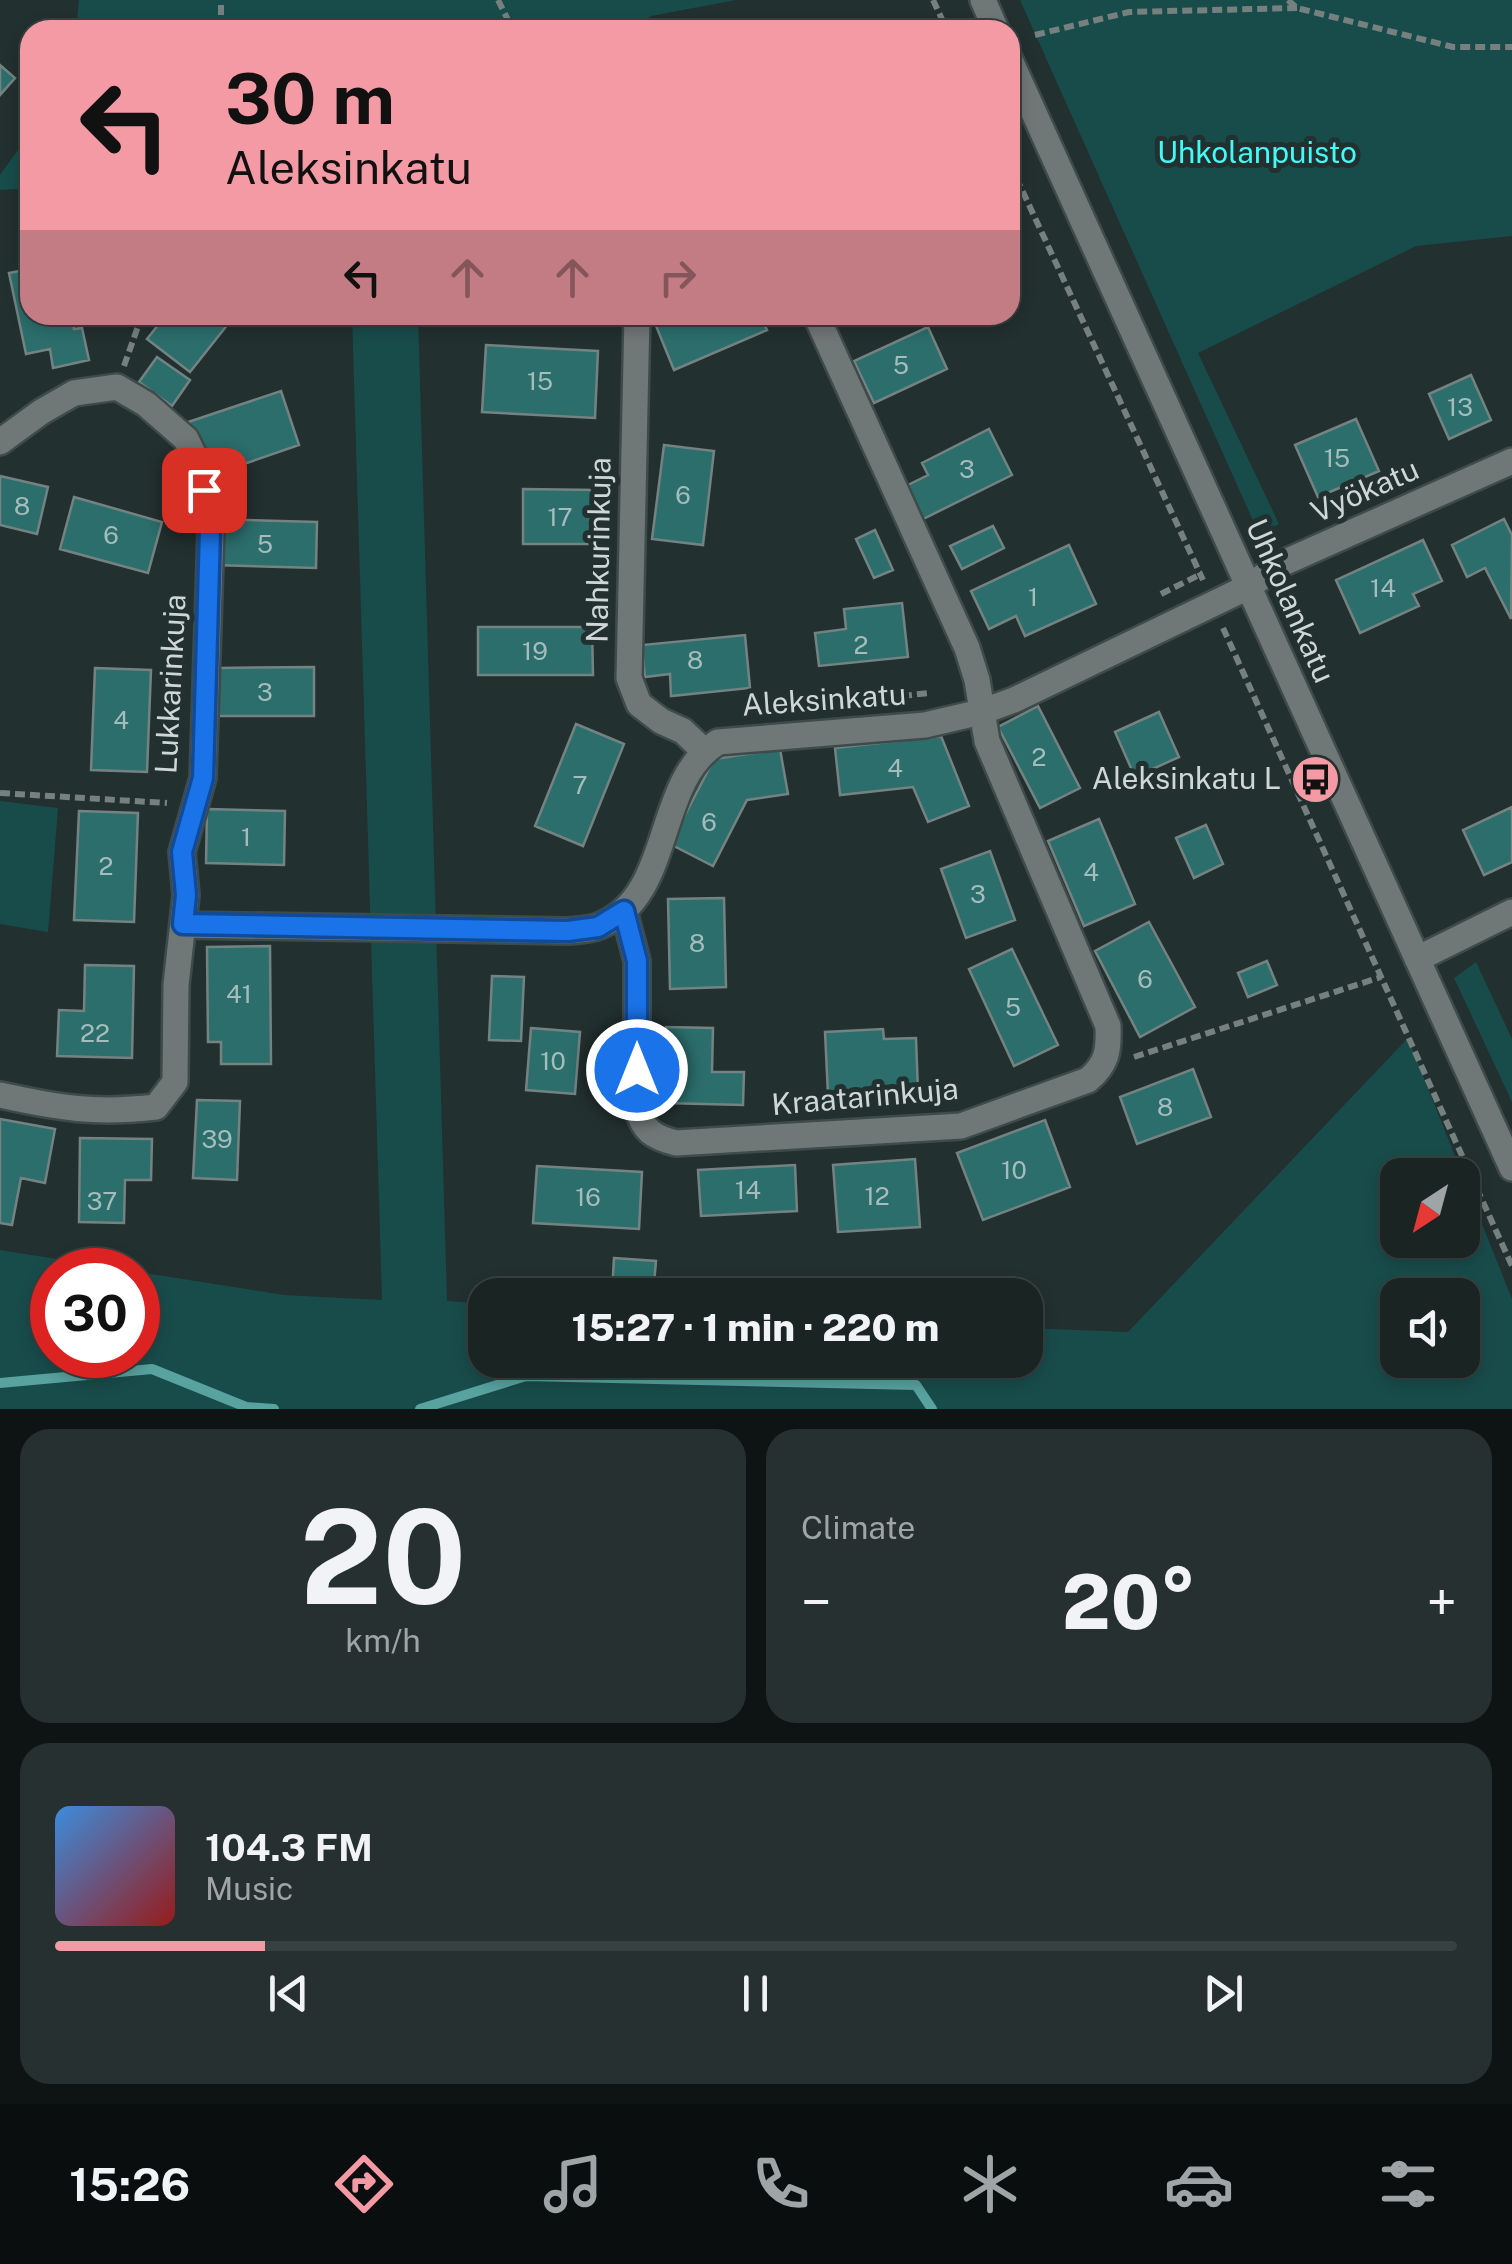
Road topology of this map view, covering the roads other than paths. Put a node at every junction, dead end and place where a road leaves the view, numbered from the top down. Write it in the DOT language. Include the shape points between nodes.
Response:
graph roads {
  1 [pos="1020,82"];
  2 [pos="637,325"];
  3 [pos="821,325"];
  4 [pos="0,442"];
  5 [pos="1512,461"];
  6 [pos="1248,587"];
  7 [pos="982,712"];
  8 [pos="704,751"];
  9 [pos="624,911"];
  10 [pos="1512,912"];
  11 [pos="183,924"];
  12 [pos="1417,959"];
  13 [pos="0,1095"];
  14 [pos="1512,1168"];
  1 -- 6 [label="street, Uhkolankatu"];
  2 -- 8 [label="street, Nahkurinkuja" via="629,678 640,704"];
  3 -- 7 [label="street" via="967,648"];
  4 -- 11 [label="street, Lukkarinkuja" via="74,393 117,387 186,438 199,466 210,531 203,778 182,852"];
  5 -- 6 [label="street, Vyökatu" via="1281,564"];
  6 -- 7 [label="street, Aleksinkatu"];
  6 -- 12 [label="street, Uhkolankatu"];
  7 -- 8 [label="street, Aleksinkatu" via="925,725 729,740"];
  7 -- 9 [label="street, Kraatarinkuja" via="986,741 1108,1026 1104,1066 1088,1080 961,1126 676,1143 655,1137 637,1107 637,961"];
  8 -- 9 [label="street" via="686,777 642,888"];
  9 -- 11 [label="street" via="598,927 568,931"];
  10 -- 12 [label="street"];
  11 -- 13 [label="street, Lukkarinkuja" via="175,1082 156,1108 56,1108"];
  12 -- 14 [label="street, Uhkolankatu"];
}
